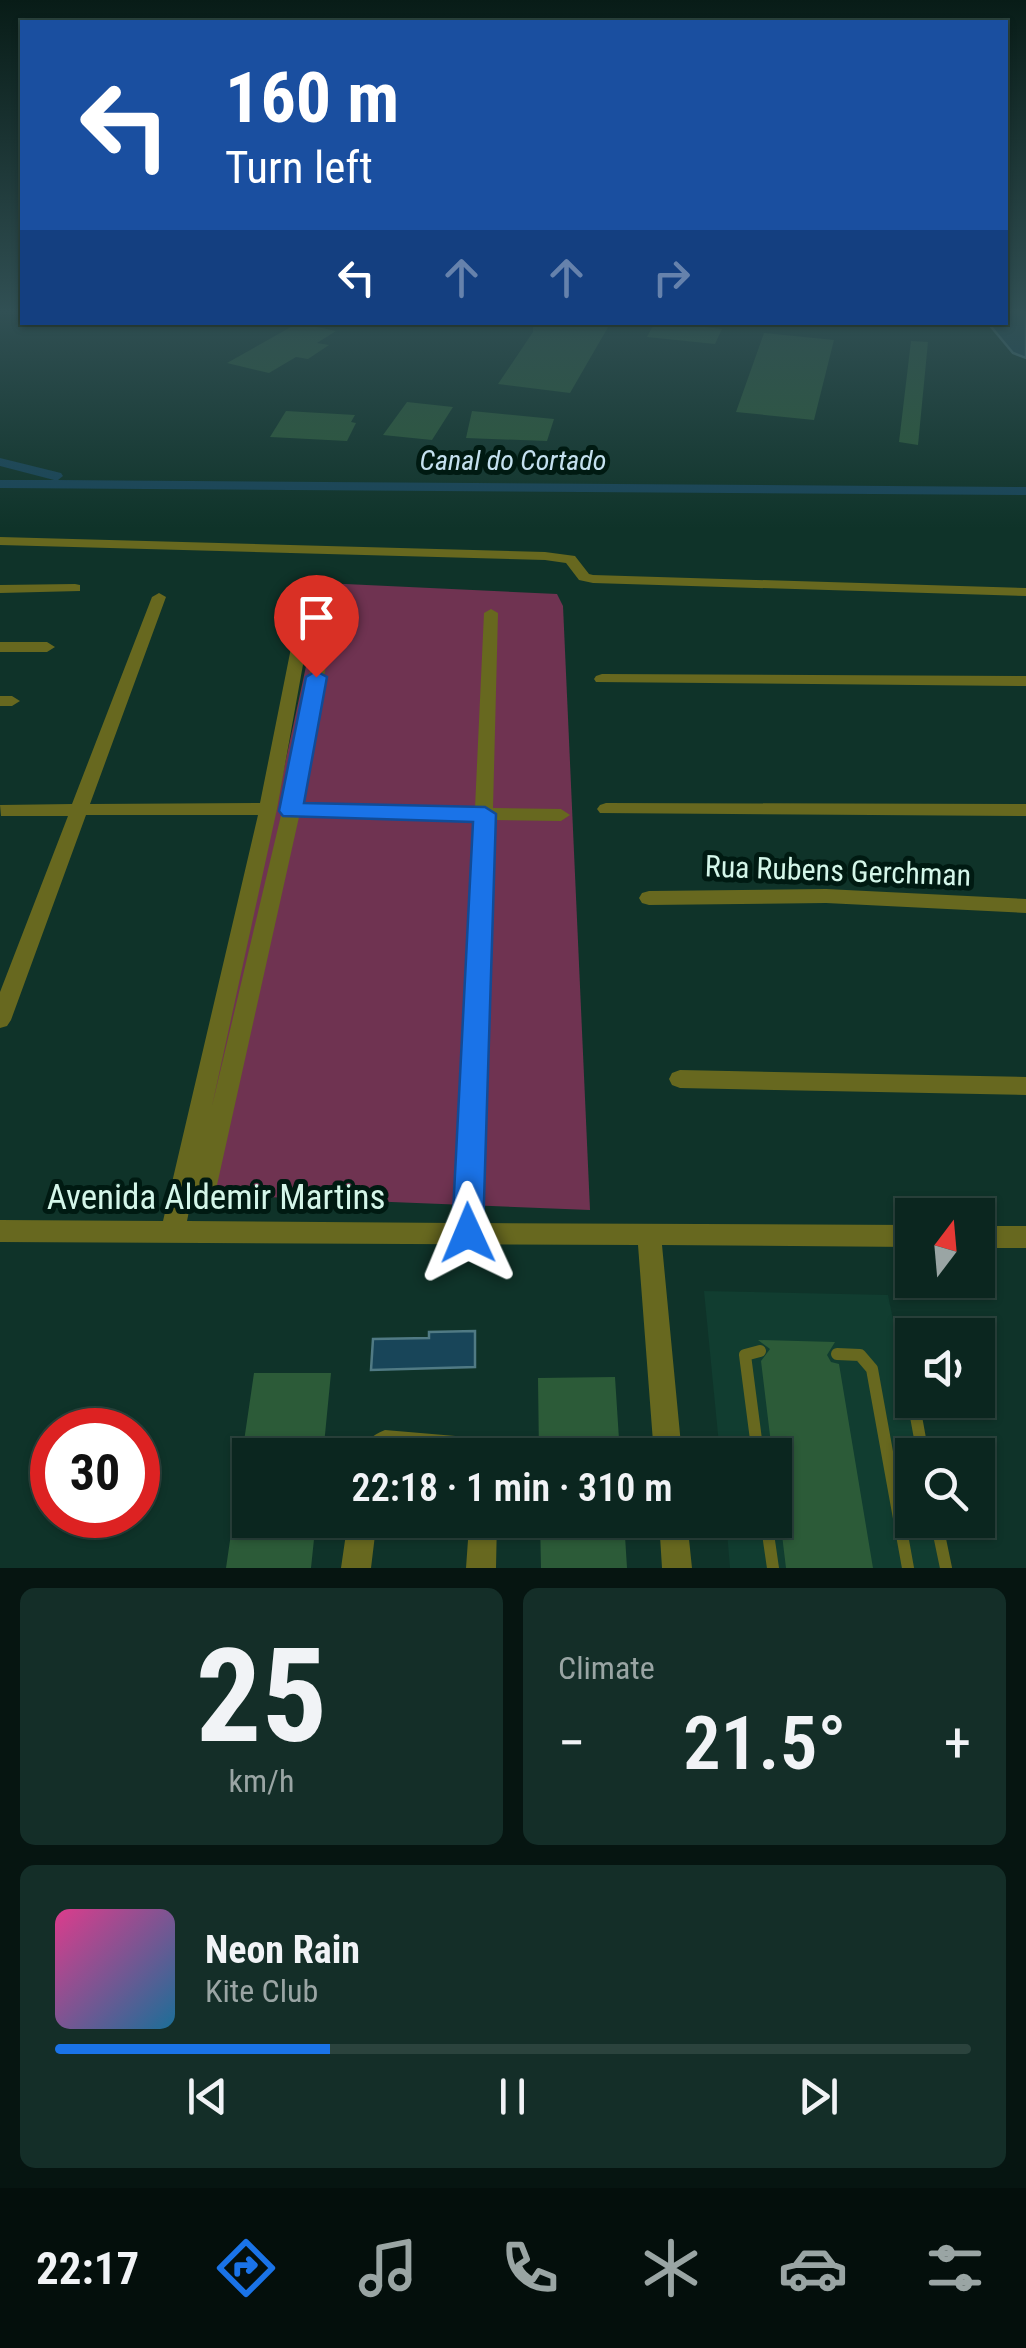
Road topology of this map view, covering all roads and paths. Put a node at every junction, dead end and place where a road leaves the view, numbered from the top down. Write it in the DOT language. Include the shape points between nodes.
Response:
graph roads {
  1 [pos="0,542"];
  2 [pos="75,588"];
  3 [pos="0,589"];
  4 [pos="1026,592"];
  5 [pos="159,596"];
  6 [pos="308,598"];
  7 [pos="329,610"];
  8 [pos="491,613"];
  9 [pos="0,647"];
  10 [pos="47,647"];
  11 [pos="602,679"];
  12 [pos="1026,681"];
  13 [pos="268,808"];
  14 [pos="606,809"];
  15 [pos="1,810"];
  16 [pos="80,810"];
  17 [pos="1026,810"];
  18 [pos="291,811"];
  19 [pos="485,814"];
  20 [pos="561,814"];
  21 [pos="649,898"];
  22 [pos="1026,906"];
  23 [pos="0,1020"];
  24 [pos="680,1078"];
  25 [pos="1026,1086"];
  26 [pos="204,1194"];
  27 [pos="0,1231"];
  28 [pos="172,1233"];
  29 [pos="468,1233"];
  30 [pos="649,1234"];
  31 [pos="895,1236"];
  32 [pos="995,1237"];
  33 [pos="1026,1238"];
  34 [pos="760,1351"];
  35 [pos="837,1354"];
  36 [pos="667,1438"];
  37 [pos="756,1438"];
  38 [pos="360,1538"];
  39 [pos="482,1538"];
  40 [pos="674,1538"];
  41 [pos="768,1538"];
  42 [pos="940,1538"];
  43 [pos="356,1568"];
  44 [pos="481,1568"];
  45 [pos="677,1568"];
  46 [pos="772,1568"];
  47 [pos="908,1568"];
  48 [pos="946,1568"];
  1 -- 4 [label="street" via="560,557 593,579"];
  2 -- 3 [label="street"];
  5 -- 16 [label="street"];
  6 -- 13 [label="street"];
  7 -- 18 [label="street"];
  8 -- 19 [label="street"];
  9 -- 10 [label="street"];
  11 -- 12 [label="street"];
  13 -- 16 [label="street"];
  13 -- 28 [label="street"];
  14 -- 17 [label="street"];
  15 -- 16 [label="street"];
  16 -- 23 [label="street"];
  18 -- 19 [label="street"];
  18 -- 26 [label="street"];
  19 -- 20 [label="street"];
  19 -- 29 [label="street"];
  21 -- 22 [label="street, Rua Rubens Gerchman" via="826,896"];
  24 -- 25 [label="street"];
  27 -- 28 [label="street, Avenida Aldemir Martins"];
  28 -- 29 [label="street, Avenida Aldemir Martins"];
  29 -- 30 [label="street, Avenida Aldemir Martins"];
  30 -- 31 [label="street, Avenida Aldemir Martins"];
  30 -- 36 [label="street"];
  32 -- 33 [label="street"];
  34 -- 37 [label="lane" via="745,1356"];
  35 -- 47 [label="lane" via="860,1355 872,1369"];
  38 -- 43 [label="street"];
  39 -- 44 [label="street"];
  40 -- 45 [label="street"];
  41 -- 46 [label="lane"];
  42 -- 48 [label="lane"];
}
